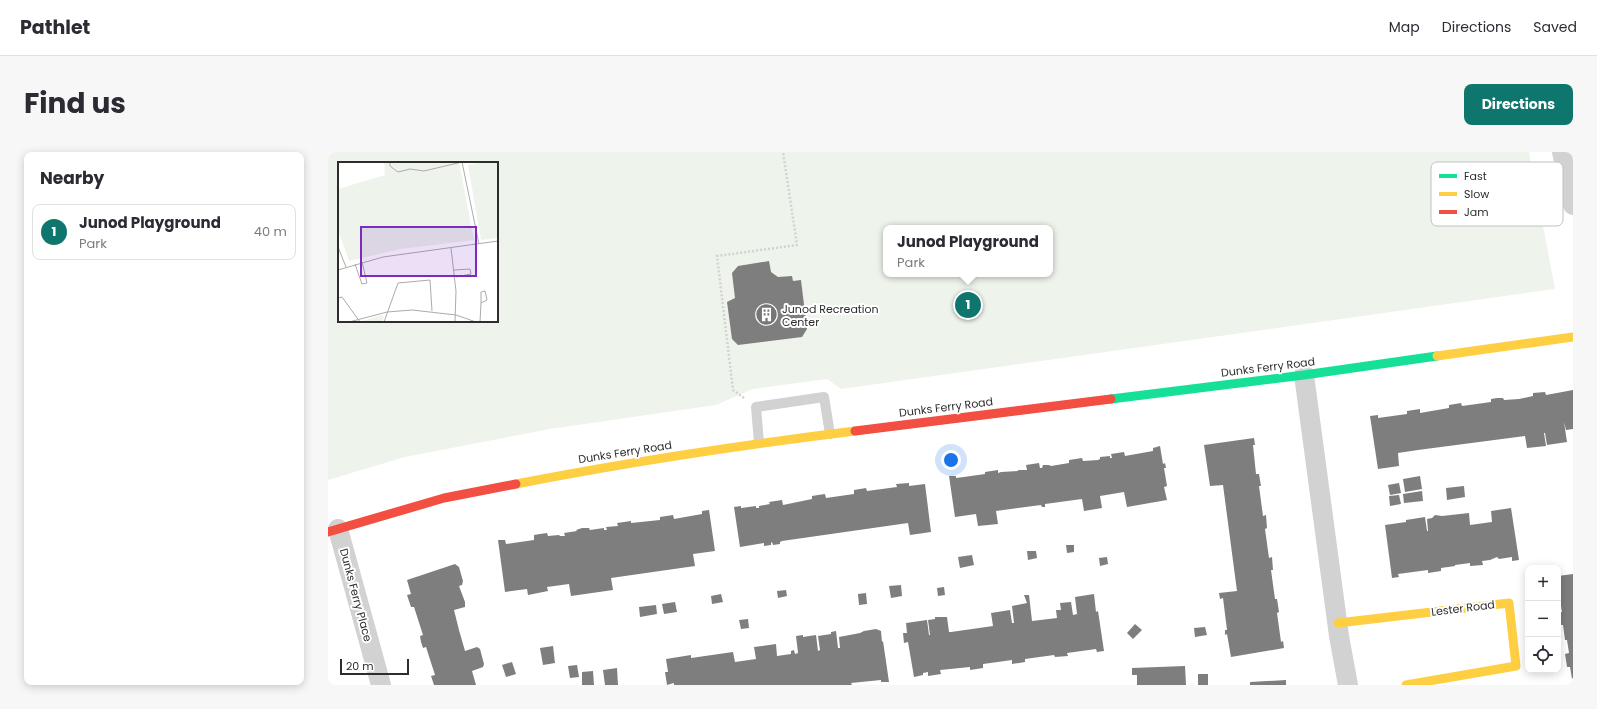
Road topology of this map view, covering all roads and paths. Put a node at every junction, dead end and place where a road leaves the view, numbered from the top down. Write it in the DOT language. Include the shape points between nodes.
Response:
graph roads {
  1 [pos="783,152"];
  2 [pos="1562,152"];
  3 [pos="1573,205"];
  4 [pos="1573,337"];
  5 [pos="1304,375"];
  6 [pos="756,407"];
  7 [pos="830,434"];
  8 [pos="759,443"];
  9 [pos="333,530"];
  10 [pos="1339,629"];
  11 [pos="381,685"];
  12 [pos="1348,685"];
  13 [pos="1406,685"];
  1 -- 6 [label="path" via="797,245 717,256 733,390"];
  2 -- 3 [label="street"];
  4 -- 5 [label="street, Dunks Ferry Road"];
  5 -- 7 [label="street, Dunks Ferry Road"];
  5 -- 10 [label="street"];
  6 -- 7 [label="lane" via="824,397"];
  6 -- 8 [label="lane"];
  7 -- 8 [label="street, Dunks Ferry Road"];
  8 -- 9 [label="street, Dunks Ferry Road" via="567,474 452,497"];
  9 -- 11 [label="street, Dunks Ferry Place"];
  10 -- 12 [label="street"];
  10 -- 13 [label="street, Lester Road" via="1509,603 1516,666"];
}
